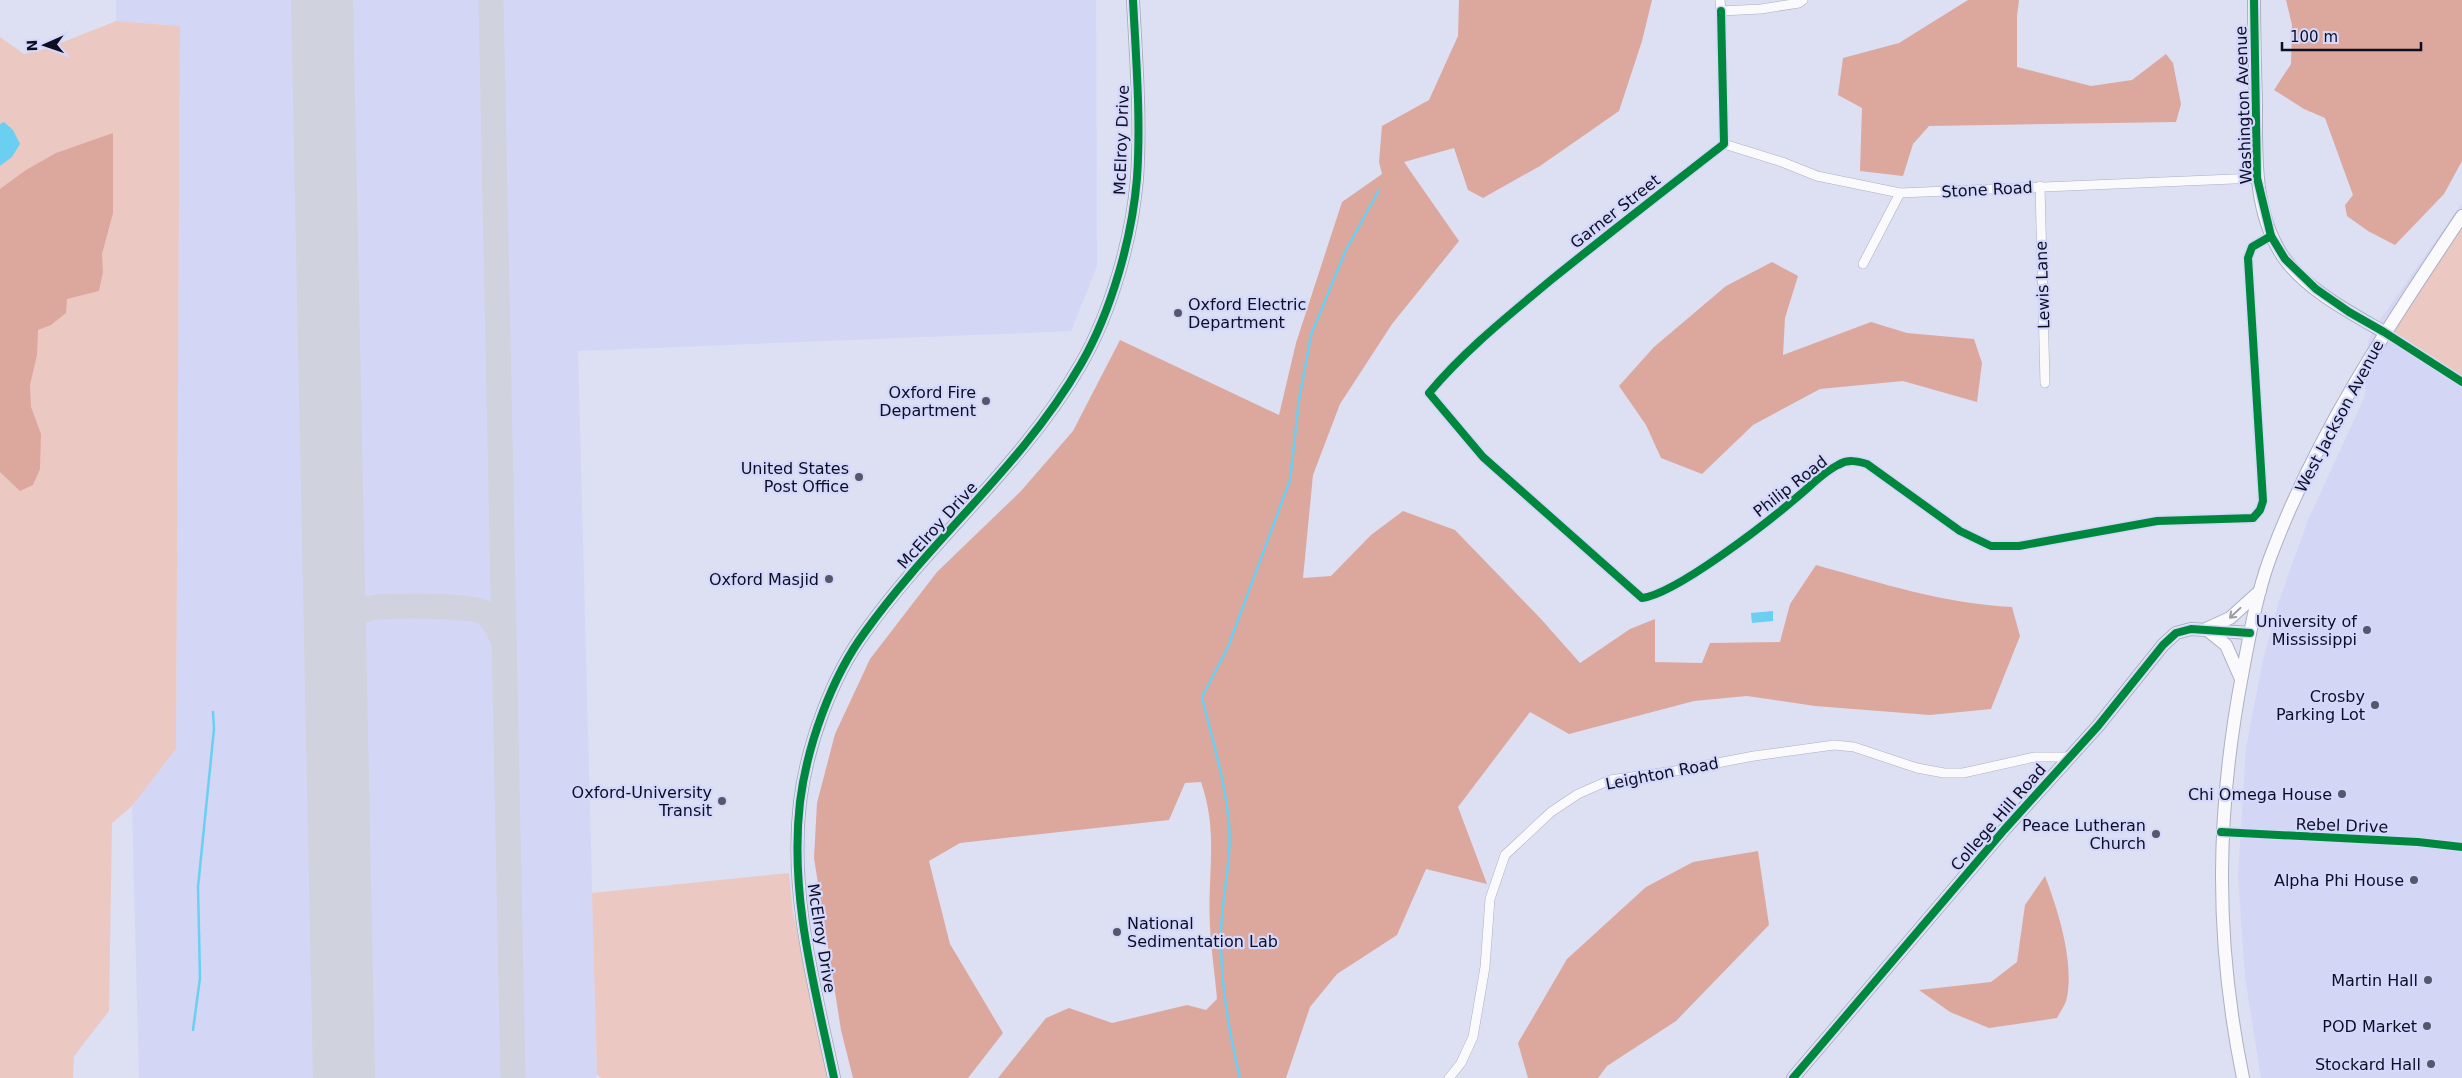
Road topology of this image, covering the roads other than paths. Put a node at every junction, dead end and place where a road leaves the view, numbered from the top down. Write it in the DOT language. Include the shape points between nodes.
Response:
graph roads {
  1 [pos="1133,0"];
  2 [pos="1720,0"];
  3 [pos="1803,0"];
  4 [pos="2254,0"];
  5 [pos="1721,11"];
  6 [pos="1724,144"];
  7 [pos="2257,178"];
  8 [pos="2040,186"];
  9 [pos="1900,192"];
  10 [pos="2462,216"];
  11 [pos="2271,236"];
  12 [pos="1863,264"];
  13 [pos="2384,332"];
  14 [pos="2462,382"];
  15 [pos="2045,383"];
  16 [pos="1428,393"];
  17 [pos="2260,591"];
  18 [pos="2206,629"];
  19 [pos="2250,633"];
  20 [pos="2241,679"];
  21 [pos="2069,757"];
  22 [pos="2221,832"];
  23 [pos="2462,847"];
  24 [pos="834,1078"];
  25 [pos="1449,1078"];
  26 [pos="1793,1078"];
  27 [pos="2243,1078"];
  1 -- 24 [label="street, McElroy Drive" via="1138,94 1137,178 1126,245 1105,310 1082,362 1042,423 863,634 830,693 811,751 800,801 798,886 804,932"];
  2 -- 5 [label="street"];
  3 -- 5 [label="street" via="1761,9"];
  4 -- 7 [label="street, Washington Avenue"];
  5 -- 6 [label="street"];
  6 -- 9 [label="street, Stone Road" via="1821,177"];
  6 -- 16 [label="street, Garner Street" via="1486,333"];
  7 -- 8 [label="street, Stone Road"];
  7 -- 11 [label="street, Washington Avenue"];
  8 -- 9 [label="street, Stone Road"];
  8 -- 15 [label="street, Lewis Lane"];
  9 -- 12 [label="street"];
  10 -- 13 [label="street, West Jackson Avenue"];
  11 -- 13 [label="street, Washington Avenue" via="2285,260 2316,290"];
  11 -- 16 [label="street, Philip Road" via="2252,247 2248,262 2263,502 2252,518 2157,521 2019,546 1991,546 1960,531 1868,464 1853,460 1838,465 1714,559 1679,581 1642,598 1484,457"];
  13 -- 14 [label="street"];
  13 -- 17 [label="street, West Jackson Avenue" via="2319,445 2269,559"];
  17 -- 18 [label="street, one-way" via="2230,618"];
  17 -- 19 [label="street, West Jackson Avenue"];
  18 -- 19 [label="street, College Hill Road"];
  18 -- 20 [label="street" via="2226,645"];
  18 -- 21 [label="street, College Hill Road" via="2191,628 2176,633 2163,645"];
  19 -- 20 [label="street, West Jackson Avenue"];
  20 -- 22 [label="street, West Jackson Avenue" via="2230,735"];
  21 -- 25 [label="street, Leighton Road" via="2035,757 1963,773 1944,773 1917,768 1854,747 1834,745 1610,780 1578,794 1550,812 1506,854 1490,899 1485,966 1473,1037 1461,1063"];
  21 -- 26 [label="street, College Hill Road"];
  22 -- 23 [label="street, Rebel Drive"];
  22 -- 27 [label="street, West Jackson Avenue" via="2221,907 2227,980"];
}
